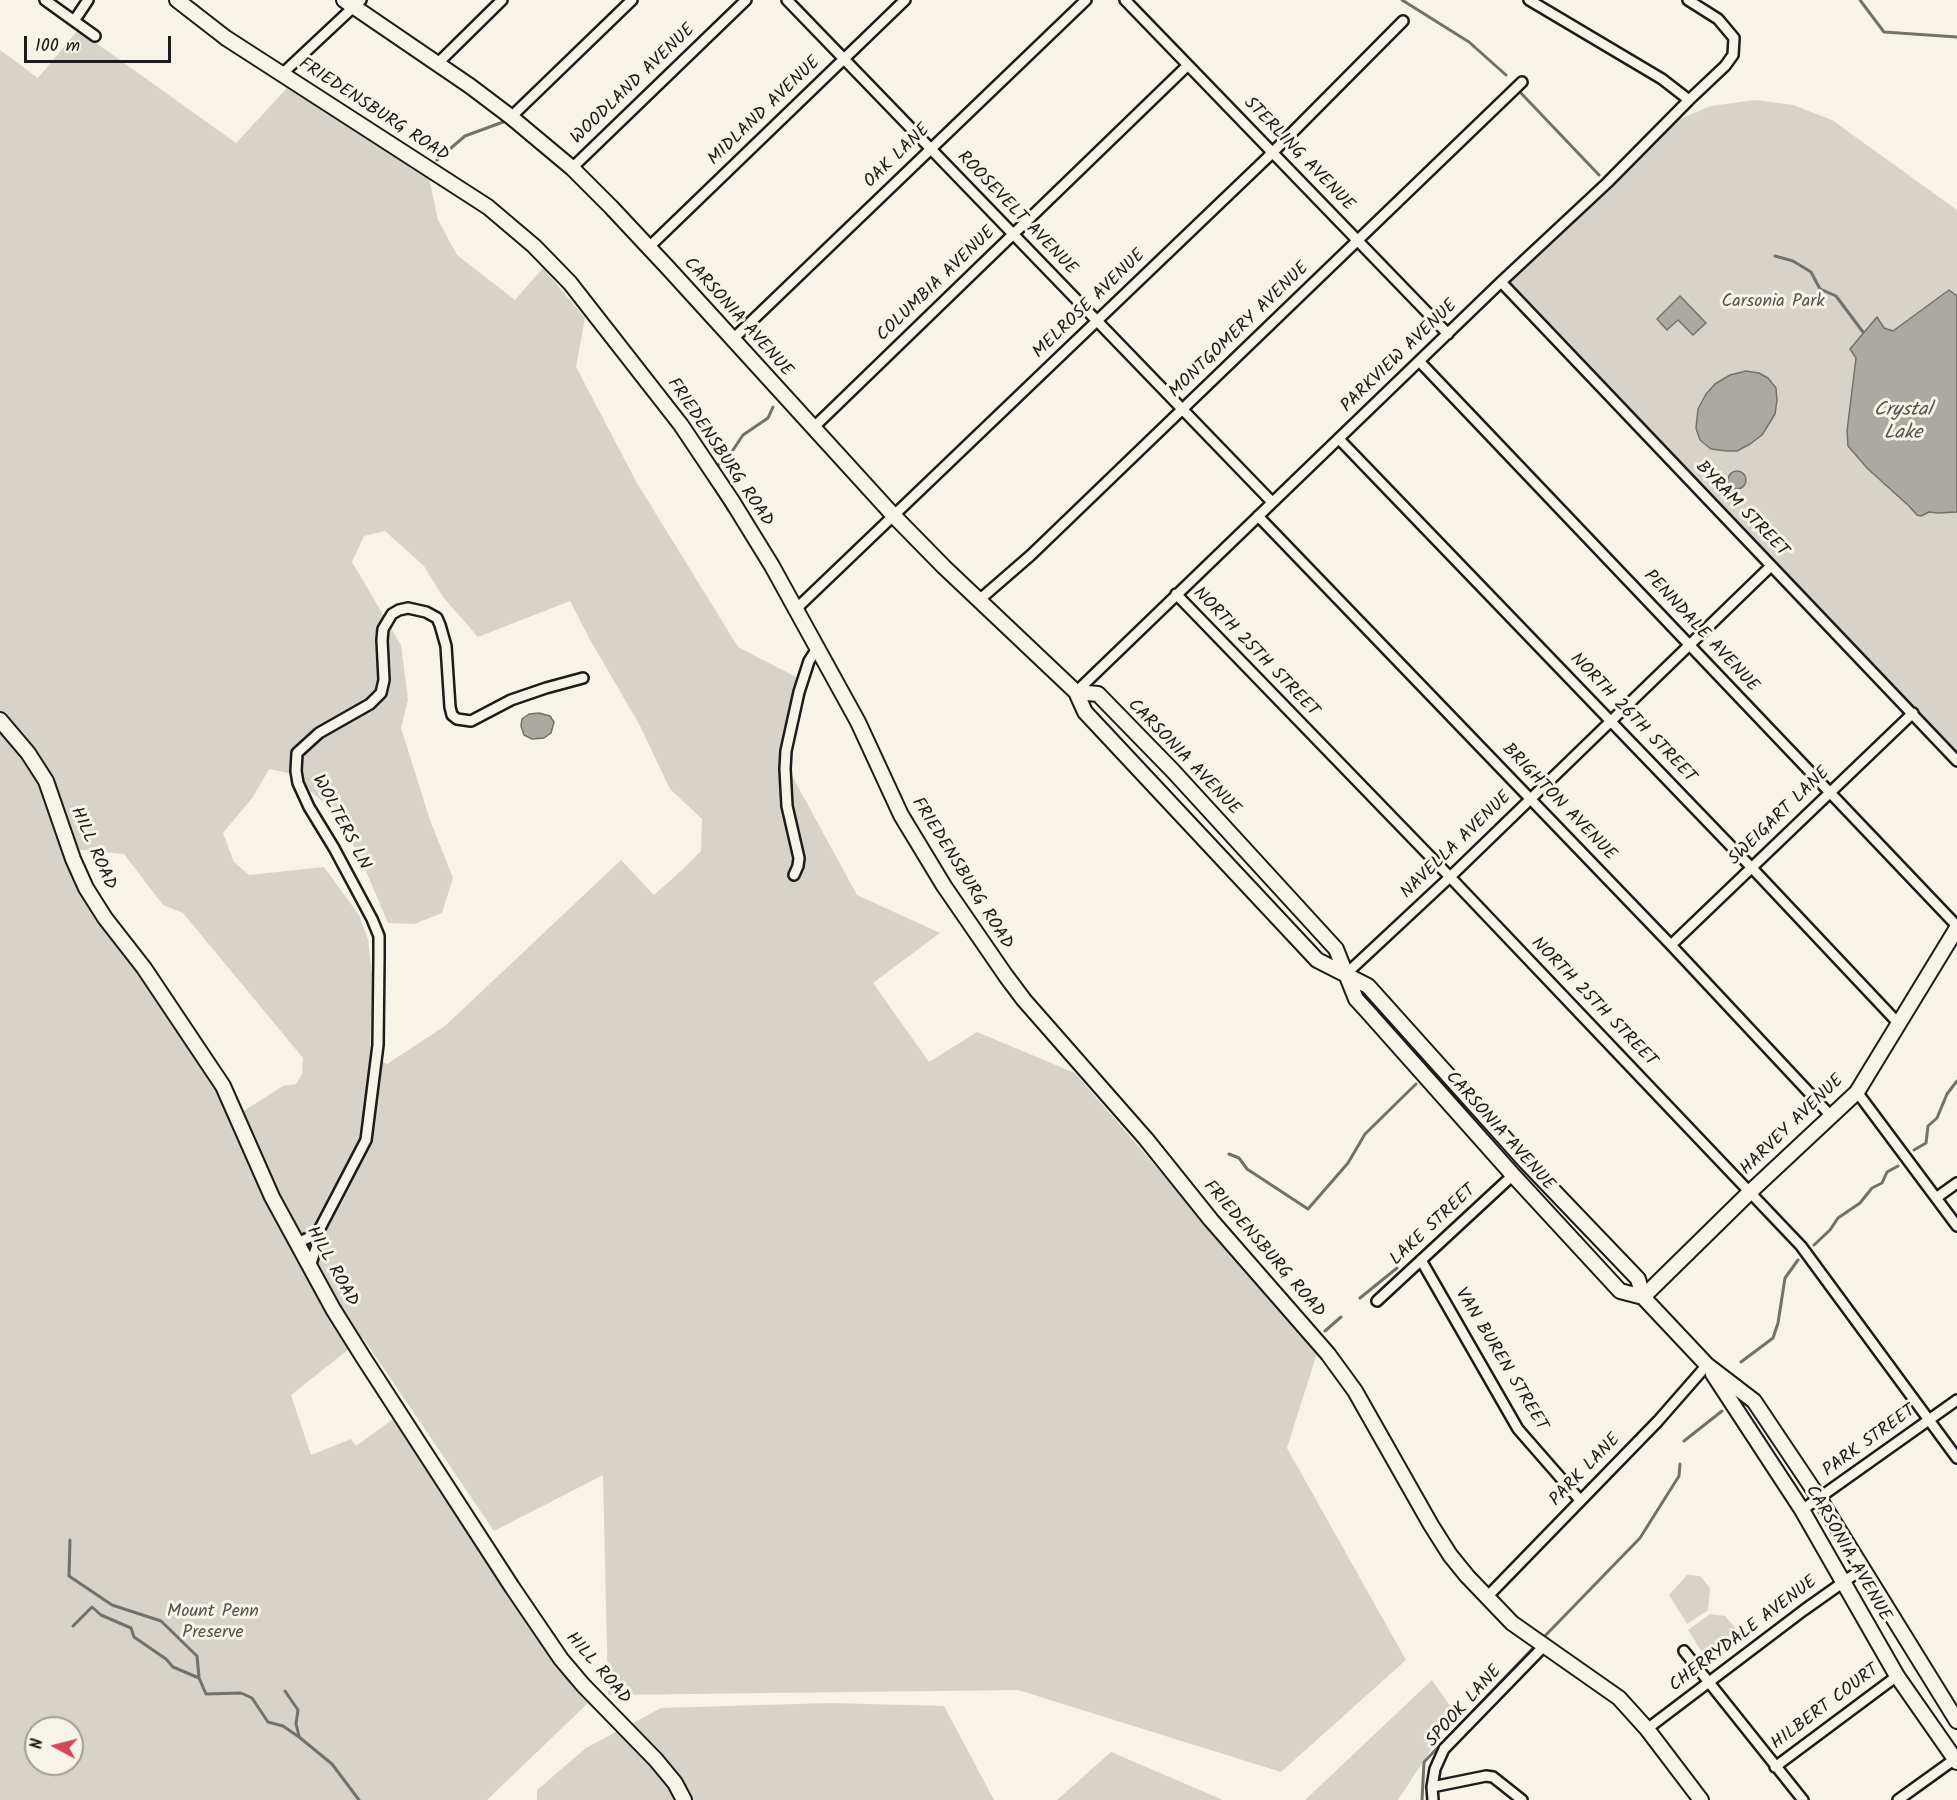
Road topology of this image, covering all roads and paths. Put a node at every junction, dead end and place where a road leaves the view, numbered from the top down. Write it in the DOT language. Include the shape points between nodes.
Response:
graph roads {
  1 [pos="45,0"];
  2 [pos="88,0"];
  3 [pos="177,0"];
  4 [pos="502,0"];
  5 [pos="632,0"];
  6 [pos="787,0"];
  7 [pos="905,0"];
  8 [pos="1086,0"];
  9 [pos="1125,0"];
  10 [pos="1529,0"];
  11 [pos="1688,0"];
  12 [pos="353,2"];
  13 [pos="740,2"];
  14 [pos="74,21"];
  15 [pos="1403,21"];
  16 [pos="95,36"];
  17 [pos="844,59"];
  18 [pos="438,63"];
  19 [pos="1187,66"];
  20 [pos="282,74"];
  21 [pos="1521,82"];
  22 [pos="1689,99"];
  23 [pos="511,117"];
  24 [pos="930,149"];
  25 [pos="1273,152"];
  26 [pos="572,168"];
  27 [pos="1014,234"];
  28 [pos="1358,241"];
  29 [pos="648,248"];
  30 [pos="1501,282"];
  31 [pos="1097,321"];
  32 [pos="1448,334"];
  33 [pos="733,339"];
  34 [pos="1419,361"];
  35 [pos="1183,409"];
  36 [pos="814,427"];
  37 [pos="1339,439"];
  38 [pos="1272,502"];
  39 [pos="894,516"];
  40 [pos="1258,516"];
  41 [pos="1771,566"];
  42 [pos="1176,594"];
  43 [pos="978,601"];
  44 [pos="796,609"];
  45 [pos="1690,644"];
  46 [pos="818,647"];
  47 [pos="583,678"];
  48 [pos="1076,692"];
  49 [pos="1913,712"];
  50 [pos="0,720"];
  51 [pos="1611,721"];
  52 [pos="1957,761"];
  53 [pos="1829,792"];
  54 [pos="1531,799"];
  55 [pos="1752,868"];
  56 [pos="794,875"];
  57 [pos="1450,877"];
  58 [pos="1957,927"];
  59 [pos="1671,945"];
  60 [pos="1346,974"];
  61 [pos="1899,1024"];
  62 [pos="1857,1092"];
  63 [pos="1832,1116"];
  64 [pos="1513,1175"];
  65 [pos="1957,1183"];
  66 [pos="1750,1192"];
  67 [pos="1936,1198"];
  68 [pos="1957,1226"];
  69 [pos="317,1234"];
  70 [pos="297,1243"];
  71 [pos="1421,1260"];
  72 [pos="310,1267"];
  73 [pos="1643,1297"];
  74 [pos="1377,1301"];
  75 [pos="1707,1365"];
  76 [pos="1957,1400"];
  77 [pos="1929,1420"];
  78 [pos="1957,1458"];
  79 [pos="1819,1498"];
  80 [pos="1581,1500"];
  81 [pos="1802,1510"];
  82 [pos="1862,1569"];
  83 [pos="1843,1582"];
  84 [pos="1486,1598"];
  85 [pos="1544,1646"];
  86 [pos="1684,1651"];
  87 [pos="1897,1676"];
  88 [pos="1708,1683"];
  89 [pos="1957,1721"];
  90 [pos="1647,1729"];
  91 [pos="1956,1760"];
  92 [pos="1775,1767"];
  93 [pos="1431,1786"];
  94 [pos="684,1800"];
  95 [pos="1433,1800"];
  96 [pos="1522,1800"];
  97 [pos="1701,1800"];
  98 [pos="1803,1800"];
  99 [pos="1898,1800"];
  1 -- 14 [label="street"];
  2 -- 14 [label="street"];
  3 -- 20 [label="street, FRIEDENSBURG ROAD"];
  4 -- 18 [label="street"];
  5 -- 23 [label="street"];
  6 -- 17 [label="street, ROOSEVELT AVENUE"];
  7 -- 17 [label="street, MIDLAND AVENUE"];
  8 -- 24 [label="street, OAK LANE"];
  9 -- 19 [label="street, STERLING AVENUE"];
  10 -- 22 [label="street"];
  11 -- 22 [label="street, PARKVIEW AVENUE" via="1718,19 1734,38 1733,55"];
  12 -- 18 [label="street, CARSONIA AVENUE"];
  12 -- 20 [label="street"];
  13 -- 26 [label="street, WOODLAND AVENUE"];
  14 -- 16 [label="street"];
  15 -- 25 [label="street, MELROSE AVENUE"];
  17 -- 24 [label="street, ROOSEVELT AVENUE"];
  17 -- 29 [label="street, MIDLAND AVENUE"];
  18 -- 23 [label="street, CARSONIA AVENUE"];
  19 -- 25 [label="street, STERLING AVENUE"];
  19 -- 27 [label="street, COLUMBIA AVENUE"];
  20 -- 44 [label="street, FRIEDENSBURG ROAD" via="488,207 548,259 681,425"];
  21 -- 28 [label="street, MONTGOMERY AVENUE"];
  22 -- 30 [label="street, PARKVIEW AVENUE"];
  23 -- 26 [label="street, CARSONIA AVENUE"];
  24 -- 27 [label="street, ROOSEVELT AVENUE"];
  24 -- 33 [label="street, OAK LANE"];
  25 -- 28 [label="street, STERLING AVENUE"];
  25 -- 31 [label="street, MELROSE AVENUE"];
  26 -- 29 [label="street, CARSONIA AVENUE"];
  27 -- 31 [label="street, ROOSEVELT AVENUE"];
  27 -- 36 [label="street, COLUMBIA AVENUE"];
  28 -- 32 [label="street, STERLING AVENUE"];
  28 -- 35 [label="street, MONTGOMERY AVENUE"];
  29 -- 33 [label="street, CARSONIA AVENUE"];
  30 -- 32 [label="street, PARKVIEW AVENUE"];
  30 -- 41 [label="street, BYRAM STREET"];
  31 -- 35 [label="street, ROOSEVELT AVENUE"];
  31 -- 39 [label="street, MELROSE AVENUE"];
  32 -- 34 [label="street, PARKVIEW AVENUE"];
  33 -- 36 [label="street, CARSONIA AVENUE"];
  34 -- 37 [label="street, PARKVIEW AVENUE"];
  34 -- 45 [label="street, PENNDALE AVENUE"];
  35 -- 38 [label="street, ROOSEVELT AVENUE"];
  35 -- 43 [label="street, MONTGOMERY AVENUE"];
  36 -- 39 [label="street, CARSONIA AVENUE"];
  37 -- 38 [label="street, PARKVIEW AVENUE"];
  37 -- 51 [label="street, NORTH 26TH STREET"];
  38 -- 40 [label="street, PARKVIEW AVENUE"];
  39 -- 43 [label="street, CARSONIA AVENUE"];
  39 -- 44 [label="street, MELROSE AVENUE"];
  40 -- 42 [label="street, PARKVIEW AVENUE"];
  40 -- 54 [label="street, BRIGHTON AVENUE"];
  41 -- 45 [label="street, NAVELLA AVENUE"];
  41 -- 49 [label="street, BYRAM STREET"];
  42 -- 48 [label="street, PARKVIEW AVENUE"];
  42 -- 57 [label="street, NORTH 25TH STREET"];
  43 -- 48 [label="street, CARSONIA AVENUE"];
  44 -- 46 [label="street, FRIEDENSBURG ROAD"];
  45 -- 51 [label="street, NAVELLA AVENUE"];
  45 -- 53 [label="street, PENNDALE AVENUE"];
  46 -- 56 [label="street" via="799,692 786,751 787,806 799,858"];
  46 -- 84 [label="street, FRIEDENSBURG ROAD" via="901,815 999,967 1328,1354 1355,1391 1450,1555"];
  47 -- 69 [label="street, WOLTERS LN" via="511,700 471,721 457,720 450,707 446,646 437,618 408,608 399,610 383,629 381,693 297,753 298,783 379,936 378,1045 366,1140"];
  48 -- 60 [label="street, CARSONIA AVENUE" via="1085,712 1317,960"];
  48 -- 60 [label="street, CARSONIA AVENUE" via="1098,694 1173,771 1336,949"];
  49 -- 52 [label="street, BYRAM STREET"];
  49 -- 53 [label="street, SWEIGART LANE"];
  50 -- 70 [label="street, HILL ROAD" via="46,782 86,888 223,1086 272,1197"];
  51 -- 54 [label="street, NAVELLA AVENUE"];
  51 -- 55 [label="street, NORTH 26TH STREET"];
  53 -- 55 [label="street, SWEIGART LANE"];
  53 -- 58 [label="street, PENNDALE AVENUE"];
  54 -- 57 [label="street, NAVELLA AVENUE"];
  54 -- 59 [label="street, BRIGHTON AVENUE"];
  55 -- 59 [label="street, SWEIGART LANE"];
  55 -- 61 [label="street, NORTH 26TH STREET"];
  57 -- 60 [label="street, NAVELLA AVENUE"];
  57 -- 66 [label="street, NORTH 25TH STREET"];
  58 -- 61 [label="street, HARVEY AVENUE"];
  59 -- 63 [label="street, BRIGHTON AVENUE"];
  60 -- 64 [label="street, CARSONIA AVENUE" via="1356,999"];
  60 -- 73 [label="street, CARSONIA AVENUE" via="1368,986 1526,1162 1638,1279"];
  61 -- 62 [label="street, HARVEY AVENUE"];
  62 -- 63 [label="street, HARVEY AVENUE"];
  62 -- 67 [label="street"];
  63 -- 66 [label="street, HARVEY AVENUE"];
  64 -- 71 [label="street, LAKE STREET"];
  64 -- 73 [label="street, CARSONIA AVENUE" via="1620,1290"];
  65 -- 67 [label="street"];
  66 -- 73 [label="street, HARVEY AVENUE"];
  66 -- 77 [label="street, NORTH 25TH STREET" via="1801,1246"];
  67 -- 68 [label="street"];
  69 -- 70 [label="street"];
  69 -- 72 [label="street"];
  70 -- 72 [label="street, HILL ROAD"];
  71 -- 74 [label="street, LAKE STREET"];
  71 -- 80 [label="street, VAN BUREN STREET" via="1518,1429"];
  72 -- 94 [label="street, HILL ROAD" via="363,1357 555,1649 656,1760"];
  73 -- 75 [label="street, CARSONIA AVENUE"];
  75 -- 79 [label="street, CARSONIA AVENUE" via="1754,1401"];
  75 -- 80 [label="street, PARK LANE"];
  75 -- 81 [label="street, CARSONIA AVENUE"];
  76 -- 77 [label="street, PARK STREET"];
  77 -- 78 [label="street, NORTH 25TH STREET"];
  77 -- 79 [label="street, PARK STREET"];
  79 -- 81 [label="street, PARK STREET"];
  79 -- 82 [label="street, CARSONIA AVENUE"];
  80 -- 84 [label="street, PARK LANE"];
  81 -- 83 [label="street, CARSONIA AVENUE"];
  82 -- 83 [label="street, CHERRYDALE AVENUE"];
  82 -- 89 [label="street, CARSONIA AVENUE"];
  83 -- 87 [label="street, CARSONIA AVENUE"];
  83 -- 88 [label="street, CHERRYDALE AVENUE"];
  84 -- 85 [label="street, FRIEDENSBURG ROAD"];
  85 -- 90 [label="street, FRIEDENSBURG ROAD" via="1619,1698"];
  85 -- 93 [label="street, SPOOK LANE" via="1444,1749"];
  86 -- 88 [label="street"];
  87 -- 91 [label="street, CARSONIA AVENUE"];
  87 -- 92 [label="street, HILBERT COURT"];
  88 -- 90 [label="street, CHERRYDALE AVENUE"];
  88 -- 92 [label="street"];
  90 -- 97 [label="street, FRIEDENSBURG ROAD"];
  91 -- 99 [label="street"];
  92 -- 98 [label="street"];
  93 -- 95 [label="street, SPOOK LANE"];
  93 -- 96 [label="street" via="1493,1777"];
}
